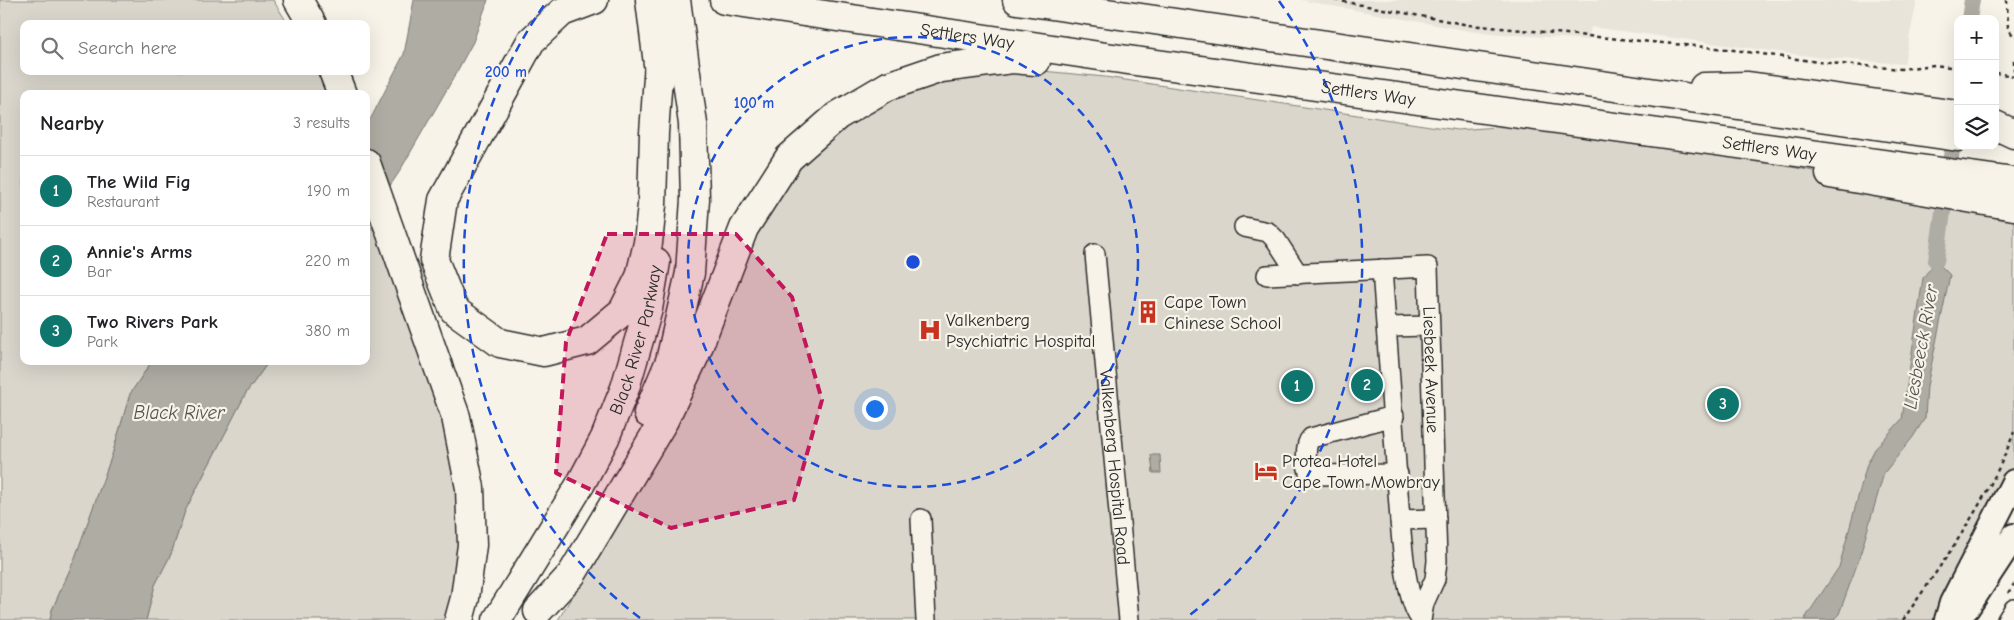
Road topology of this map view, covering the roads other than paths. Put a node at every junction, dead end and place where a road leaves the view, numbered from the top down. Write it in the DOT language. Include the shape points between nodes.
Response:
graph roads {
  1 [pos="298,0"];
  2 [pos="594,0"];
  3 [pos="650,0"];
  4 [pos="676,0"];
  5 [pos="688,0"];
  6 [pos="724,0"];
  7 [pos="1017,0"];
  8 [pos="1136,0"];
  9 [pos="310,20"];
  10 [pos="689,42"];
  11 [pos="1304,42"];
  12 [pos="657,49"];
  13 [pos="1106,57"];
  14 [pos="1626,88"];
  15 [pos="1946,113"];
  16 [pos="2014,115"];
  17 [pos="1999,116"];
  18 [pos="1579,121"];
  19 [pos="1999,127"];
  20 [pos="2014,134"];
  21 [pos="1954,136"];
  22 [pos="1999,144"];
  23 [pos="2014,146"];
  24 [pos="370,175"];
  25 [pos="2014,182"];
  26 [pos="1977,199"];
  27 [pos="2014,206"];
  28 [pos="2014,217"];
  29 [pos="1244,227"];
  30 [pos="1095,254"];
  31 [pos="1382,269"];
  32 [pos="1298,274"];
  33 [pos="1267,276"];
  34 [pos="1429,326"];
  35 [pos="1388,327"];
  36 [pos="1394,416"];
  37 [pos="1398,474"];
  38 [pos="2014,482"];
  39 [pos="920,519"];
  40 [pos="1436,519"];
  41 [pos="1400,520"];
  42 [pos="2014,536"];
  43 [pos="2014,609"];
  44 [pos="535,616"];
  45 [pos="459,620"];
  46 [pos="497,620"];
  47 [pos="926,620"];
  48 [pos="1129,620"];
  49 [pos="1421,620"];
  50 [pos="1947,620"];
  51 [pos="1953,620"];
  52 [pos="2007,620"];
  1 -- 9 [label="highway"];
  2 -- 12 [label="highway" via="562,12 531,41 443,200 434,260 454,310 500,343 544,352 587,341 623,311 640,277 648,243"];
  3 -- 12 [label="highway, Black River Parkway"];
  4 -- 10 [label="highway"];
  5 -- 10 [label="highway"];
  6 -- 13 [label="highway, Settlers Way"];
  7 -- 11 [label="highway, Settlers Way"];
  8 -- 11 [label="highway" via="1196,11"];
  10 -- 44 [label="highway, Black River Parkway" via="699,74 693,124 695,199 690,273 670,361 637,438"];
  11 -- 14 [label="highway, Settlers Way"];
  12 -- 46 [label="highway, Black River Parkway" via="666,149 662,230 648,310 625,388 605,438"];
  13 -- 18 [label="highway, Settlers Way"];
  13 -- 44 [label="highway" via="1076,64 1012,59 941,68 888,86 837,116 789,158 744,228 696,352 664,420 572,574"];
  14 -- 15 [label="highway" via="1748,86"];
  14 -- 21 [label="highway, Settlers Way"];
  16 -- 17 [label="highway"];
  18 -- 25 [label="highway, Settlers Way"];
  18 -- 26 [label="highway" via="1734,157"];
  19 -- 20 [label="highway"];
  22 -- 23 [label="highway"];
  24 -- 45 [label="highway" via="456,417 470,488 472,545"];
  26 -- 27 [label="highway"];
  26 -- 28 [label="highway"];
  29 -- 32 [label="lane" via="1268,232"];
  30 -- 48 [label="lane, Valkenberg Hospital Road"];
  31 -- 32 [label="lane"];
  31 -- 34 [label="lane, Liesbeek Avenue" via="1428,267"];
  31 -- 35 [label="lane"];
  32 -- 33 [label="lane"];
  34 -- 35 [label="lane"];
  34 -- 40 [label="lane, Liesbeek Avenue"];
  35 -- 36 [label="lane"];
  36 -- 37 [label="lane"];
  36 -- 37 [label="lane" via="1311,438 1307,446 1308,470 1315,475"];
  37 -- 41 [label="lane"];
  38 -- 50 [label="main road" via="1952,603"];
  39 -- 47 [label="lane"];
  40 -- 41 [label="lane"];
  40 -- 49 [label="lane, Liesbeek Avenue" via="1435,579 1424,603"];
  41 -- 49 [label="lane" via="1406,574 1416,613"];
  42 -- 51 [label="main road" via="1967,608"];
  43 -- 52 [label="lane"];
}
